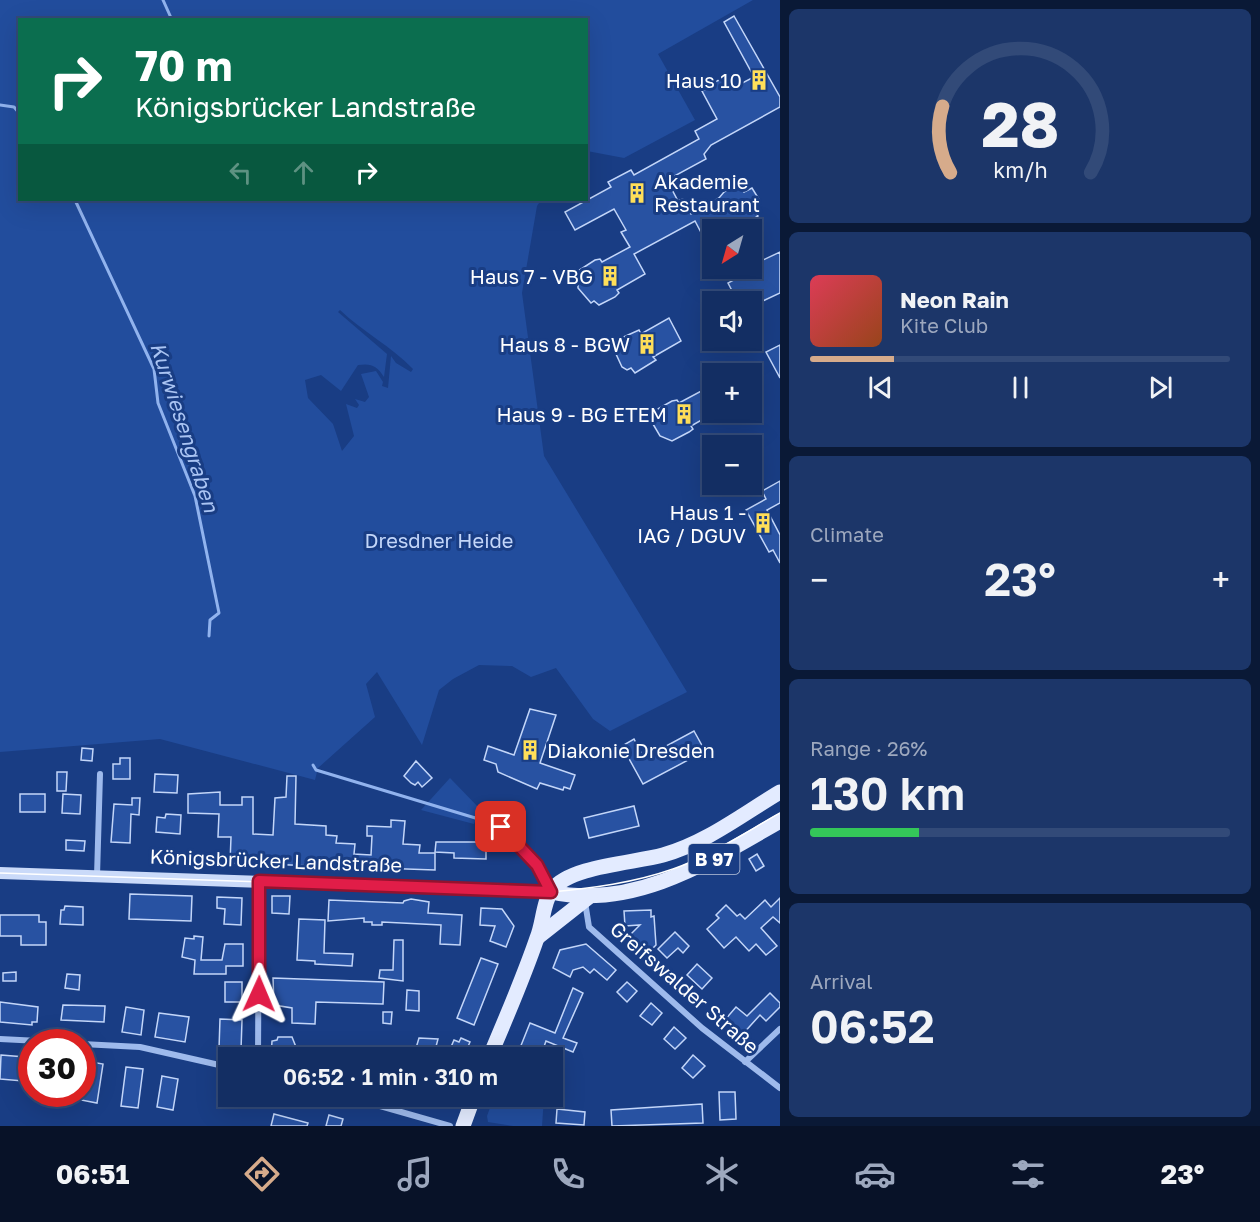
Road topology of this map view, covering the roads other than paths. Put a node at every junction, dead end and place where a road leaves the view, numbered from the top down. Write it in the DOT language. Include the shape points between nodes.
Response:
graph roads {
  1 [pos="100,774"];
  2 [pos="780,792"];
  3 [pos="780,821"];
  4 [pos="501,827"];
  5 [pos="0,873"];
  6 [pos="97,876"];
  7 [pos="259,881"];
  8 [pos="551,892"];
  9 [pos="587,899"];
  10 [pos="538,938"];
  11 [pos="780,1029"];
  12 [pos="0,1039"];
  13 [pos="18,1040"];
  14 [pos="96,1045"];
  15 [pos="258,1047"];
  16 [pos="493,1047"];
  17 [pos="745,1062"];
  18 [pos="218,1065"];
  19 [pos="780,1088"];
  20 [pos="384,1107"];
  21 [pos="470,1107"];
  22 [pos="450,1126"];
  23 [pos="463,1126"];
  1 -- 6 [label="street"];
  2 -- 8 [label="main road, B 97" via="683,847 622,865 585,870 564,879"];
  3 -- 9 [label="main road, B 97" via="664,882"];
  4 -- 8 [label="street" via="537,865"];
  5 -- 6 [label="main road, Königsbrücker Landstraße"];
  6 -- 7 [label="main road, Königsbrücker Landstraße"];
  7 -- 8 [label="main road, Königsbrücker Landstraße"];
  7 -- 15 [label="street"];
  8 -- 9 [label="main road, B 97"];
  8 -- 10 [label="main road"];
  9 -- 10 [label="main road"];
  9 -- 17 [label="street, Greifswalder Straße" via="589,927"];
  10 -- 16 [label="main road"];
  11 -- 17 [label="street"];
  12 -- 13 [label="street"];
  14 -- 18 [label="street" via="140,1047"];
  17 -- 19 [label="street, Greifswalder Straße"];
  20 -- 22 [label="street"];
  21 -- 23 [label="main road"];
}
